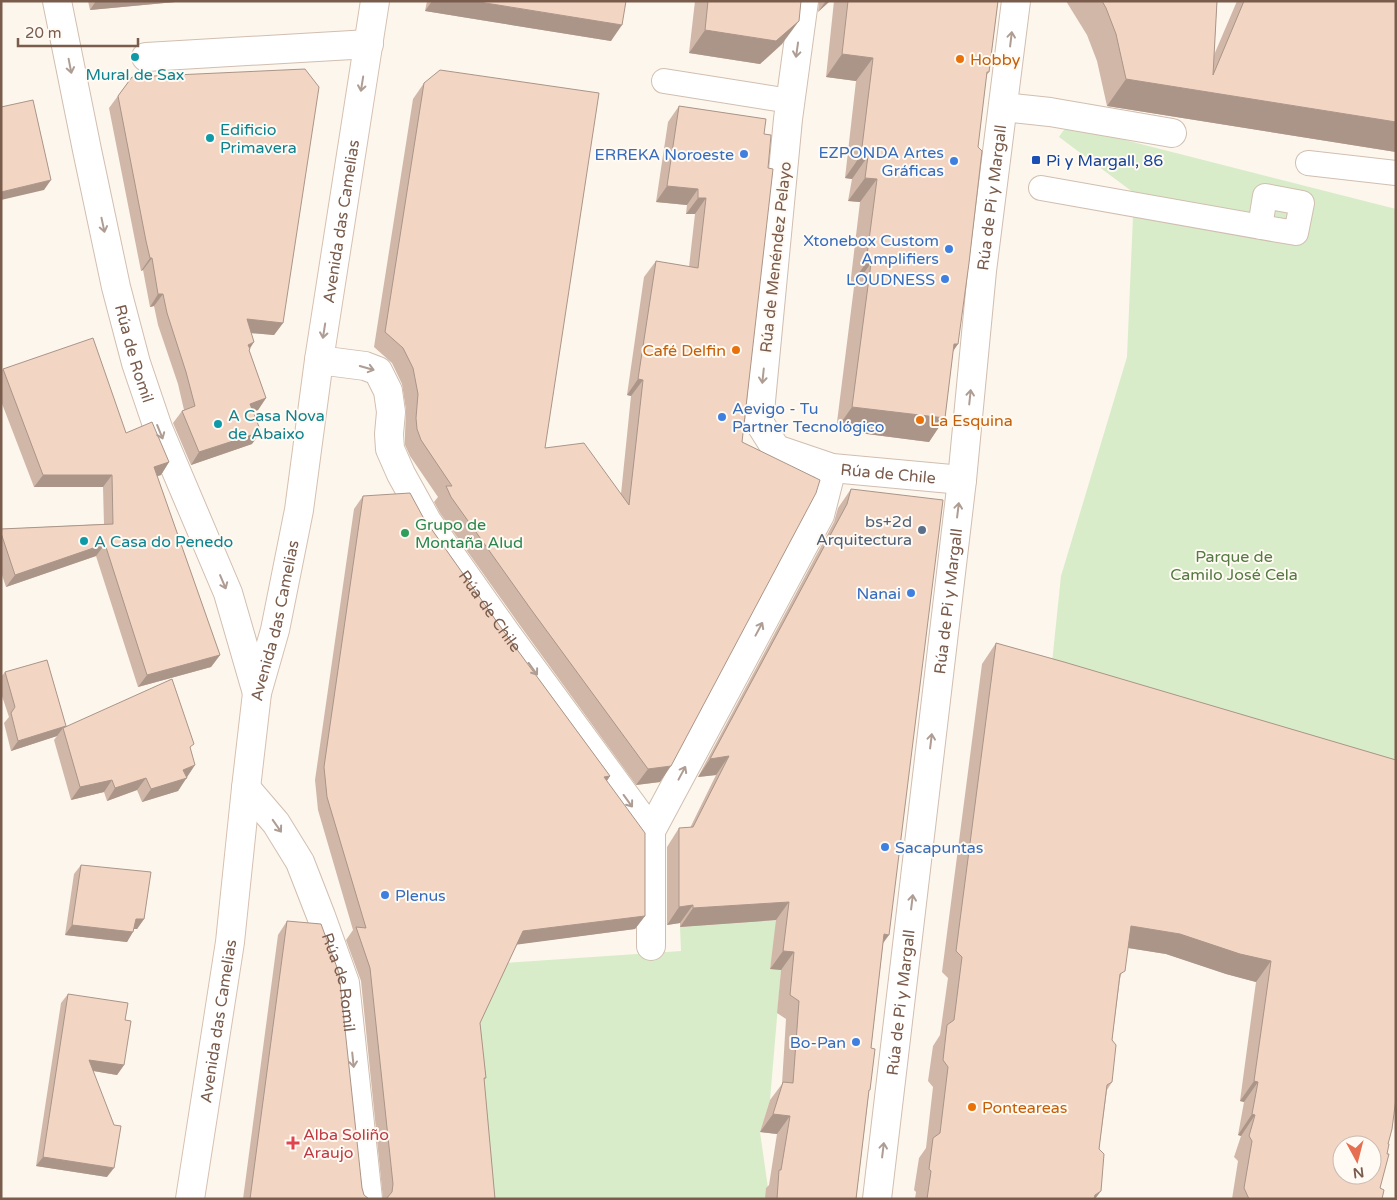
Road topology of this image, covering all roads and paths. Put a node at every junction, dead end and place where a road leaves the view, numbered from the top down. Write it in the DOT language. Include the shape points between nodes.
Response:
graph roads {
  1 [pos="57,1"];
  2 [pos="375,1"];
  3 [pos="804,1"];
  4 [pos="1016,1"];
  5 [pos="369,44"];
  6 [pos="146,57"];
  7 [pos="664,81"];
  8 [pos="790,101"];
  9 [pos="1002,111"];
  10 [pos="1172,133"];
  11 [pos="1308,163"];
  12 [pos="1396,173"];
  13 [pos="1041,188"];
  14 [pos="1260,227"];
  15 [pos="319,360"];
  16 [pos="832,468"];
  17 [pos="962,480"];
  18 [pos="258,693"];
  19 [pos="246,788"];
  20 [pos="651,831"];
  21 [pos="651,946"];
  22 [pos="190,1199"];
  23 [pos="368,1199"];
  24 [pos="877,1199"];
  1 -- 18 [label="street, Rúa de Romil, one-way" via="98,205 136,363 158,428 228,593"];
  2 -- 5 [label="street, Avenida das Camelias"];
  3 -- 8 [label="street, Rúa de Menéndez Pelayo, one-way"];
  9 -- 4 [label="street, Rúa de Pi y Margall, one-way"];
  5 -- 6 [label="street"];
  5 -- 15 [label="street, Avenida das Camelias, one-way"];
  7 -- 8 [label="street"];
  8 -- 16 [label="street, Rúa de Menéndez Pelayo, one-way" via="759,422 776,449"];
  9 -- 10 [label="street" via="1050,112"];
  17 -- 9 [label="street, Rúa de Pi y Margall, one-way" via="982,271"];
  11 -- 12 [label="street"];
  13 -- 14 [label="street"];
  15 -- 18 [label="street, Avenida das Camelias" via="299,510 275,630"];
  15 -- 20 [label="street, Rúa de Chile, one-way" via="365,366 378,371 388,391 390,449 427,521"];
  16 -- 17 [label="street, Rúa de Chile"];
  20 -- 16 [label="street, Rúa de Chile, one-way" via="820,515"];
  24 -- 17 [label="street, Rúa de Pi y Margall, one-way"];
  18 -- 19 [label="street, Avenida das Camelias"];
  19 -- 22 [label="street, Avenida das Camelias" via="230,942"];
  19 -- 23 [label="street, Rúa de Romil, one-way" via="276,823 300,862 345,983"];
  20 -- 21 [label="street, Rúa de Chile"];
}
